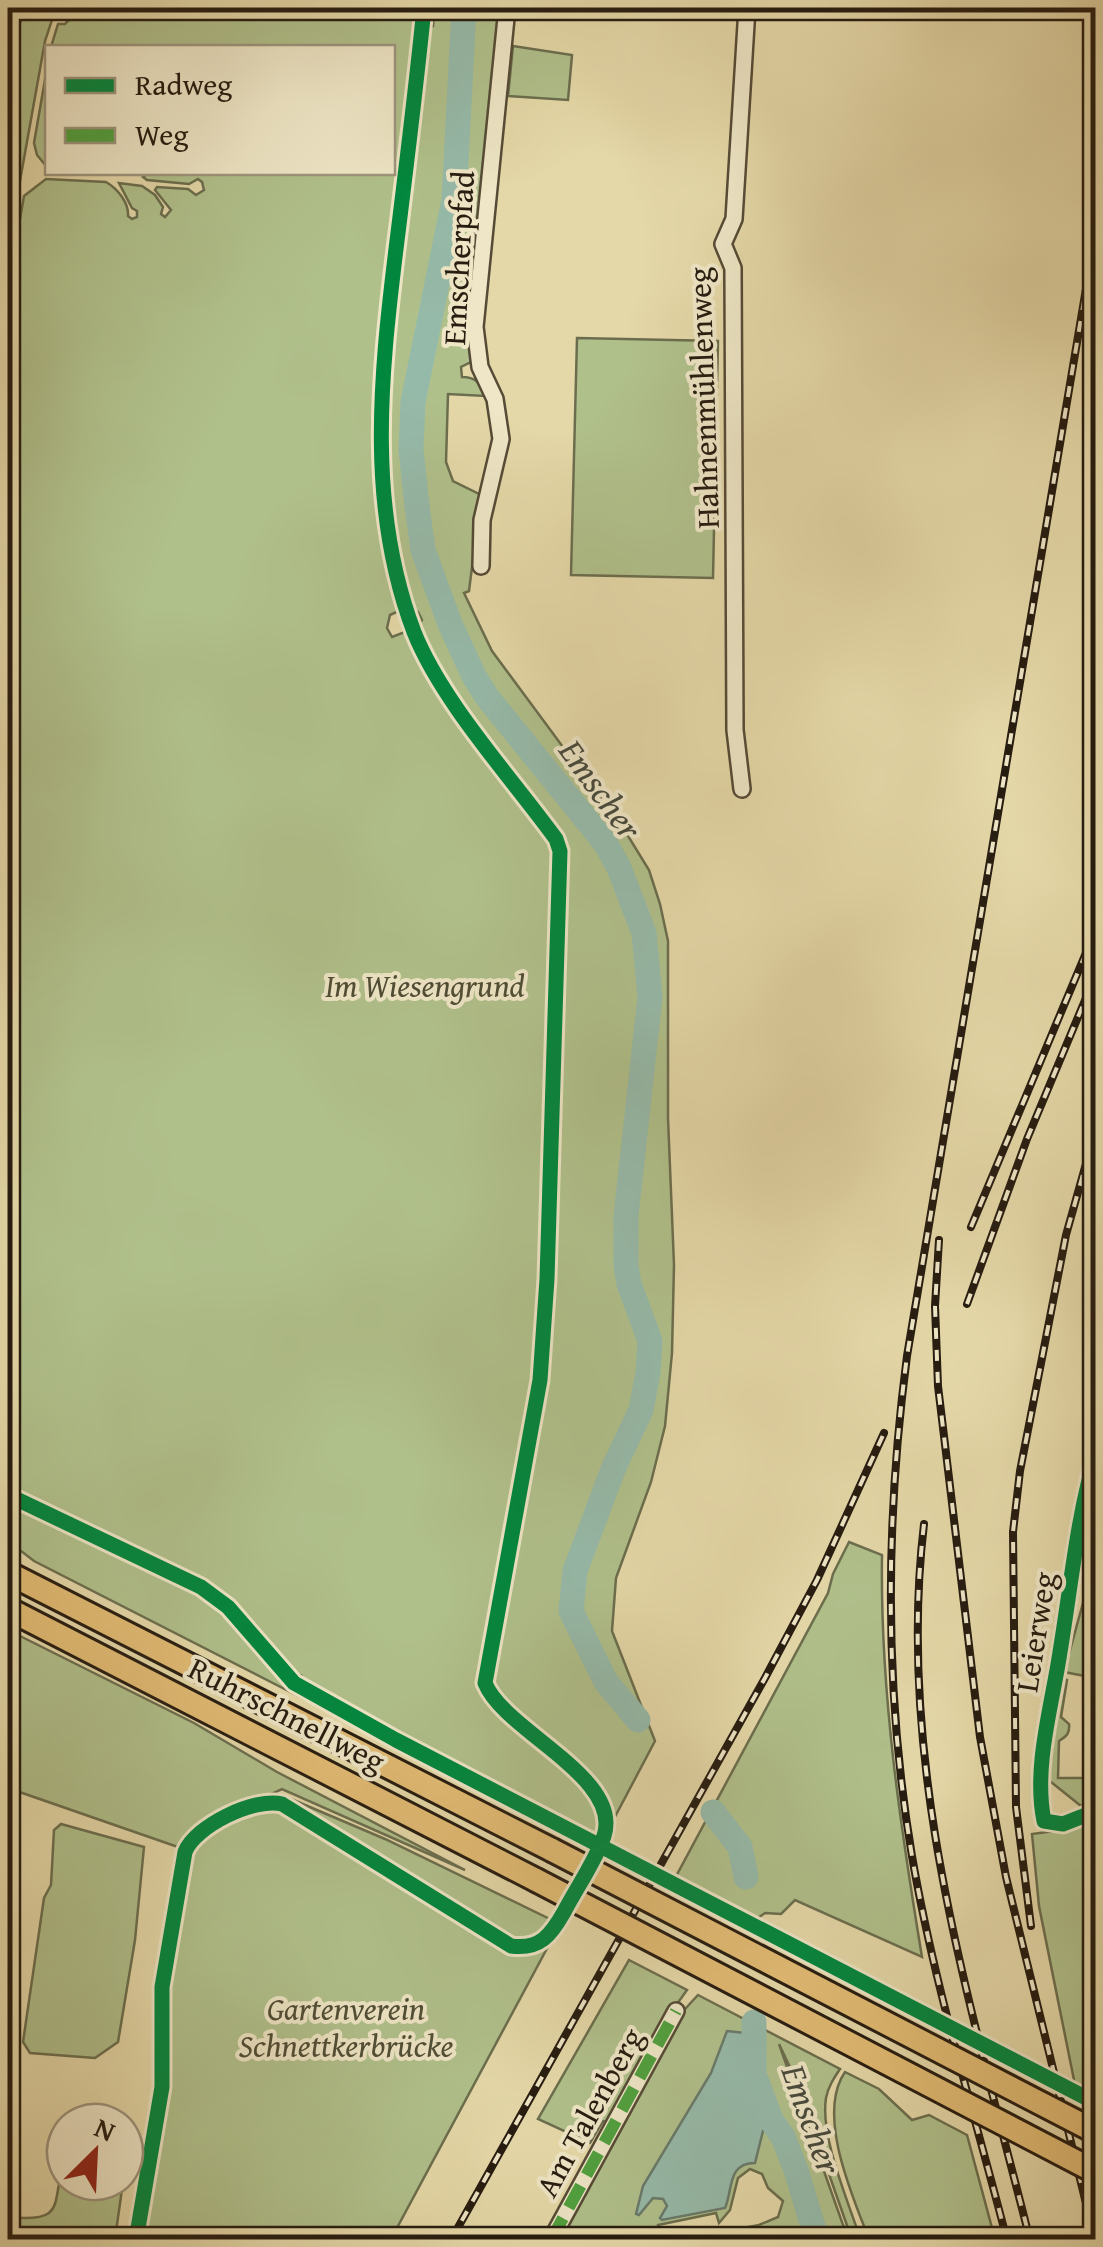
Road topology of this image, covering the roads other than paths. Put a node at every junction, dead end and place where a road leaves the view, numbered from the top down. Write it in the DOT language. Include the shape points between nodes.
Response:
graph roads {
  1 [pos="12,8"];
  2 [pos="507,8"];
  3 [pos="747,8"];
  4 [pos="8,24"];
  5 [pos="482,566"];
  6 [pos="742,789"];
  7 [pos="1096,1454"];
  8 [pos="8,1561"];
  9 [pos="8,1573"];
  10 [pos="52,1595"];
  11 [pos="8,1608"];
  12 [pos="1044,1821"];
  13 [pos="676,2011"];
  14 [pos="1096,2132"];
  15 [pos="1096,2172"];
  16 [pos="551,2240"];
  1 -- 4 [label="main road"];
  2 -- 5 [label="street, Emscherpfad" via="476,327 501,439 482,520"];
  3 -- 6 [label="street, Hahnenmühlenweg" via="734,219 724,244 733,268 735,730"];
  7 -- 12 [label="street, Leierweg" via="1043,1759"];
  8 -- 10 [label="highway"];
  9 -- 10 [label="highway, Ruhrschnellweg"];
  10 -- 14 [label="highway, Ruhrschnellweg, bridge"];
  11 -- 15 [label="highway, Ruhrschnellweg, bridge"];
  13 -- 16 [label="street, Am Talenberg"];
}
